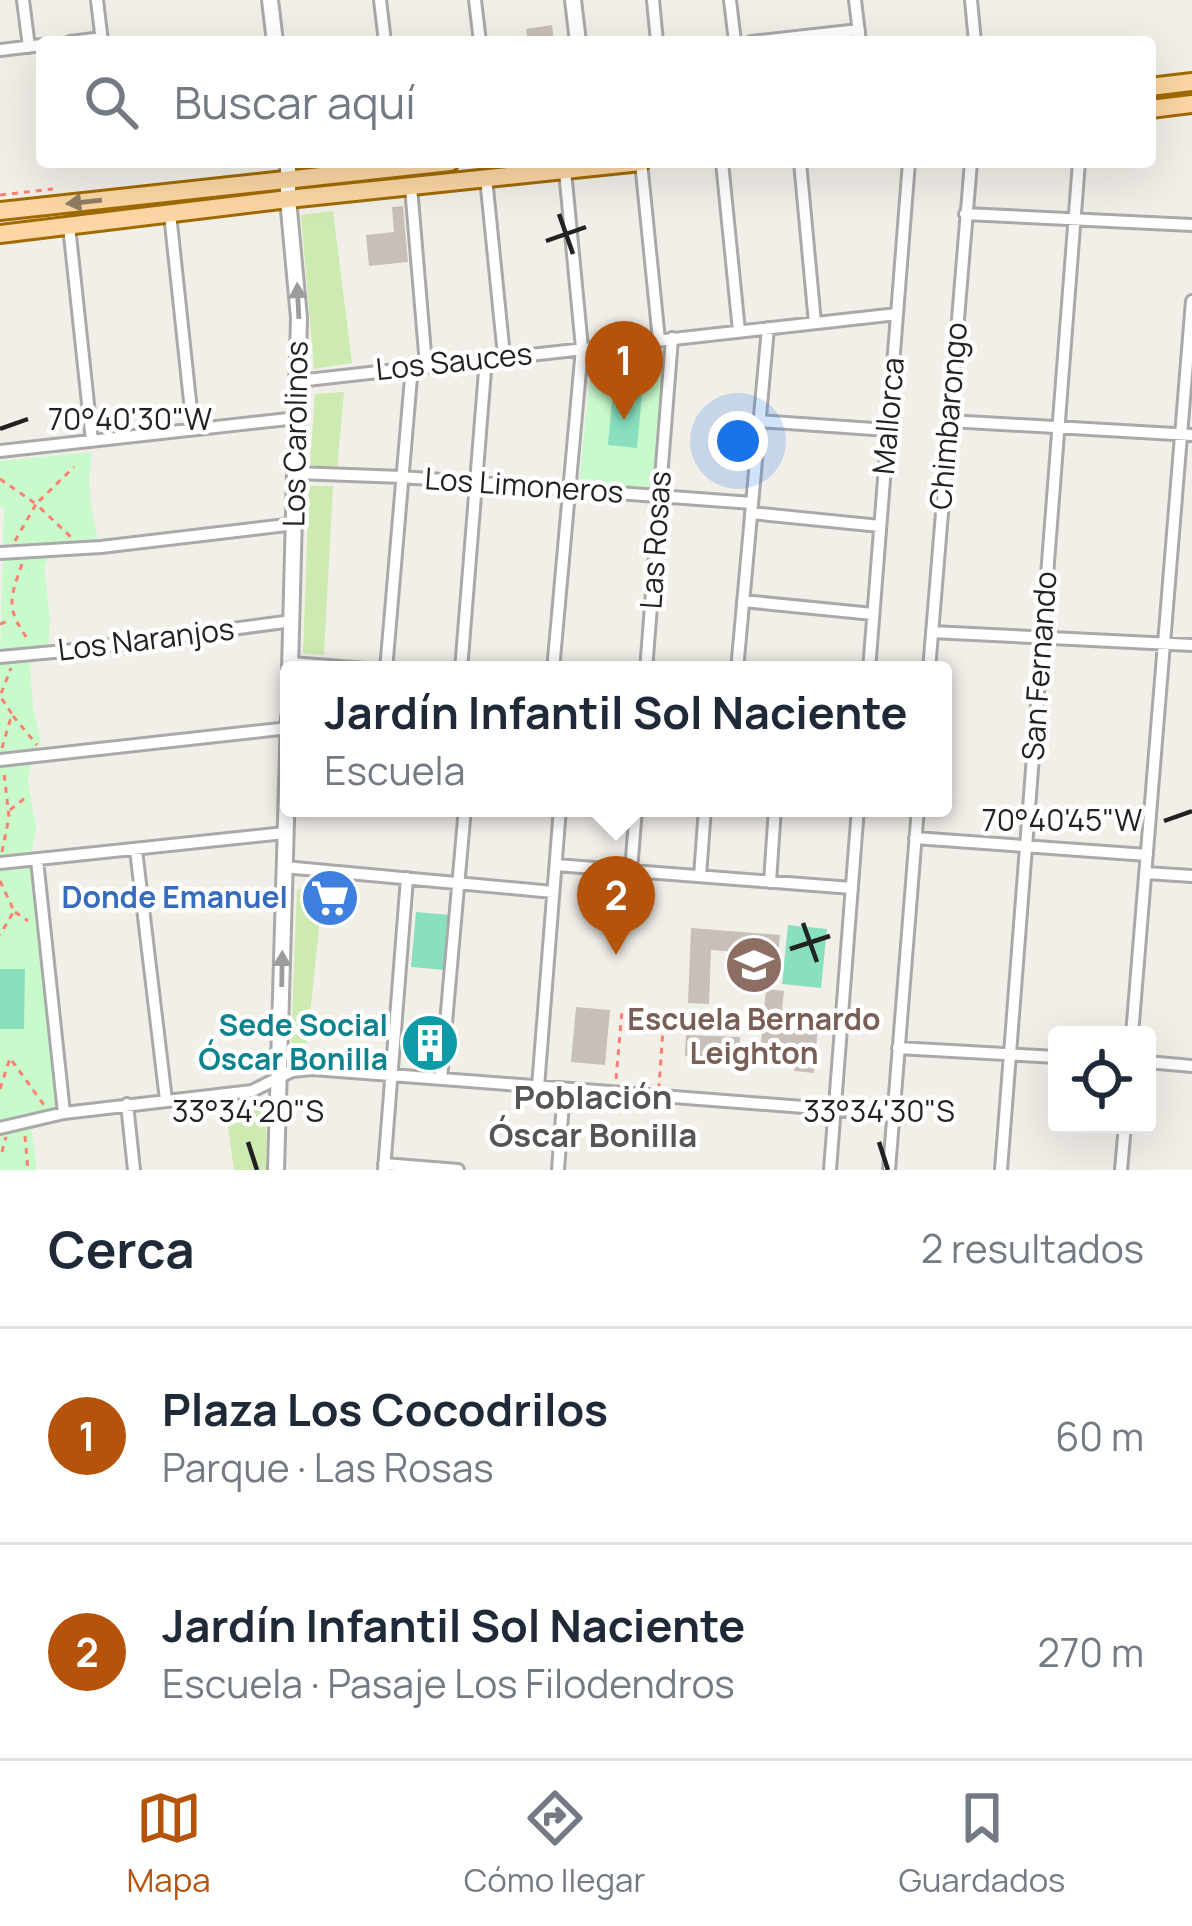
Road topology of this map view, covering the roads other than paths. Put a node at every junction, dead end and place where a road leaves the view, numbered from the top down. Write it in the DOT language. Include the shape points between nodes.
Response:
graph roads {
  1 [pos="23,0"];
  2 [pos="98,0"];
  3 [pos="270,0"];
  4 [pos="380,0"];
  5 [pos="475,0"];
  6 [pos="573,0"];
  7 [pos="652,0"];
  8 [pos="730,0"];
  9 [pos="855,0"];
  10 [pos="970,0"];
  11 [pos="102,36"];
  12 [pos="274,36"];
  13 [pos="384,36"];
  14 [pos="479,36"];
  15 [pos="577,36"];
  16 [pos="656,36"];
  17 [pos="734,36"];
  18 [pos="859,36"];
  19 [pos="974,36"];
  20 [pos="35,46"];
  21 [pos="0,50"];
  22 [pos="1192,82"];
  23 [pos="1156,86"];
  24 [pos="1192,104"];
  25 [pos="1156,108"];
  26 [pos="376,168"];
  27 [pos="590,168"];
  28 [pos="642,168"];
  29 [pos="723,168"];
  30 [pos="801,168"];
  31 [pos="909,168"];
  32 [pos="969,168"];
  33 [pos="1078,168"];
  34 [pos="565,171"];
  35 [pos="486,178"];
  36 [pos="288,180"];
  37 [pos="411,187"];
  38 [pos="0,211"];
  39 [pos="170,214"];
  40 [pos="965,214"];
  41 [pos="1074,219"];
  42 [pos="1192,225"];
  43 [pos="69,226"];
  44 [pos="0,234"];
  45 [pos="1192,302"];
  46 [pos="897,314"];
  47 [pos="814,323"];
  48 [pos="768,328"];
  49 [pos="739,331"];
  50 [pos="666,339"];
  51 [pos="582,348"];
  52 [pos="504,356"];
  53 [pos="485,358"];
  54 [pos="426,365"];
  55 [pos="412,366"];
  56 [pos="298,381"];
  57 [pos="297,418"];
  58 [pos="760,421"];
  59 [pos="949,421"];
  60 [pos="1058,428"];
  61 [pos="193,430"];
  62 [pos="888,430"];
  63 [pos="1186,435"];
  64 [pos="92,441"];
  65 [pos="0,451"];
  66 [pos="296,473"];
  67 [pos="402,477"];
  68 [pos="476,482"];
  69 [pos="569,490"];
  70 [pos="659,496"];
  71 [pos="752,508"];
  72 [pos="295,524"];
  73 [pos="880,526"];
  74 [pos="4,553"];
  75 [pos="743,601"];
  76 [pos="873,614"];
  77 [pos="292,621"];
  78 [pos="932,632"];
  79 [pos="1042,638"];
  80 [pos="1166,644"];
  81 [pos="1192,645"];
  82 [pos="0,657"];
  83 [pos="291,661"];
  84 [pos="383,661"];
  85 [pos="462,661"];
  86 [pos="554,661"];
  87 [pos="647,661"];
  88 [pos="738,661"];
  89 [pos="870,661"];
  90 [pos="930,661"];
  91 [pos="280,729"];
  92 [pos="3,758"];
  93 [pos="286,817"];
  94 [pos="464,817"];
  95 [pos="559,817"];
  96 [pos="635,817"];
  97 [pos="704,817"];
  98 [pos="775,817"];
  99 [pos="857,817"];
  100 [pos="917,817"];
  101 [pos="285,833"];
  102 [pos="915,838"];
  103 [pos="1026,846"];
  104 [pos="136,850"];
  105 [pos="1147,855"];
  106 [pos="37,860"];
  107 [pos="0,861"];
  108 [pos="556,865"];
  109 [pos="284,866"];
  110 [pos="631,871"];
  111 [pos="1146,873"];
  112 [pos="700,876"];
  113 [pos="1192,876"];
  114 [pos="407,878"];
  115 [pos="770,882"];
  116 [pos="458,883"];
  117 [pos="852,888"];
  118 [pos="554,892"];
  119 [pos="1133,1026"];
  120 [pos="898,1048"];
  121 [pos="1010,1054"];
  122 [pos="1048,1056"];
  123 [pos="1156,1064"];
  124 [pos="1192,1066"];
  125 [pos="391,1075"];
  126 [pos="280,1076"];
  127 [pos="441,1079"];
  128 [pos="538,1087"];
  129 [pos="564,1088"];
  130 [pos="166,1100"];
  131 [pos="127,1104"];
  132 [pos="835,1110"];
  133 [pos="58,1114"];
  134 [pos="893,1114"];
  135 [pos="0,1128"];
  136 [pos="1124,1134"];
  137 [pos="384,1167"];
  138 [pos="134,1170"];
  139 [pos="276,1170"];
  140 [pos="458,1170"];
  141 [pos="558,1170"];
  142 [pos="830,1170"];
  143 [pos="889,1170"];
  144 [pos="1001,1170"];
  145 [pos="1121,1170"];
  1 -- 20 [label="street"];
  2 -- 11 [label="street"];
  3 -- 12 [label="street"];
  4 -- 13 [label="street"];
  5 -- 14 [label="street"];
  6 -- 15 [label="street"];
  7 -- 16 [label="street"];
  8 -- 17 [label="street"];
  9 -- 18 [label="street"];
  10 -- 19 [label="street"];
  20 -- 21 [label="street"];
  22 -- 23 [label="main road"];
  24 -- 25 [label="main road"];
  26 -- 36 [label="main road"];
  27 -- 34 [label="main road"];
  28 -- 50 [label="street, Las Rosas"];
  29 -- 49 [label="street"];
  30 -- 47 [label="street"];
  31 -- 46 [label="street, Mallorca"];
  32 -- 40 [label="street, Chimbarongo"];
  33 -- 41 [label="street, San Fernando"];
  34 -- 35 [label="main road"];
  34 -- 51 [label="street"];
  35 -- 37 [label="main road"];
  35 -- 52 [label="street"];
  36 -- 37 [label="main road"];
  36 -- 38 [label="main road, one-way"];
  36 -- 39 [label="main road"];
  56 -- 36 [label="street, Los Carolinos, one-way"];
  37 -- 54 [label="street"];
  39 -- 43 [label="main road"];
  39 -- 61 [label="street"];
  40 -- 41 [label="street"];
  40 -- 59 [label="street, Chimbarongo"];
  41 -- 42 [label="street"];
  41 -- 60 [label="street, San Fernando"];
  43 -- 44 [label="main road"];
  43 -- 64 [label="street"];
  45 -- 63 [label="street"];
  46 -- 47 [label="street, Los Sauces"];
  46 -- 62 [label="street, Mallorca"];
  47 -- 48 [label="street, Los Sauces"];
  48 -- 49 [label="street, Los Sauces"];
  48 -- 58 [label="street"];
  49 -- 50 [label="street, Los Sauces"];
  50 -- 51 [label="street, Los Sauces"];
  50 -- 70 [label="street, Las Rosas"];
  51 -- 52 [label="street, Los Sauces"];
  51 -- 69 [label="street"];
  52 -- 53 [label="street, Los Sauces"];
  53 -- 54 [label="street, Los Sauces"];
  53 -- 68 [label="street"];
  54 -- 55 [label="street, Los Sauces"];
  55 -- 56 [label="street, Los Sauces"];
  55 -- 67 [label="street"];
  56 -- 57 [label="street, Los Carolinos"];
  57 -- 61 [label="street"];
  57 -- 66 [label="street, Los Carolinos"];
  58 -- 62 [label="street"];
  58 -- 71 [label="street"];
  59 -- 60 [label="street"];
  59 -- 78 [label="street, Chimbarongo"];
  60 -- 63 [label="street"];
  60 -- 79 [label="street, San Fernando"];
  61 -- 64 [label="street"];
  62 -- 73 [label="street, Mallorca"];
  63 -- 80 [label="street"];
  64 -- 65 [label="street"];
  66 -- 67 [label="street, Los Limoneros"];
  66 -- 72 [label="street, Los Carolinos"];
  67 -- 68 [label="street, Los Limoneros"];
  67 -- 84 [label="street"];
  68 -- 69 [label="street, Los Limoneros"];
  68 -- 85 [label="street"];
  69 -- 70 [label="street, Los Limoneros"];
  69 -- 86 [label="street"];
  70 -- 71 [label="street, Los Limoneros"];
  70 -- 87 [label="street, Las Rosas"];
  71 -- 73 [label="street, Los Limoneros"];
  71 -- 75 [label="street"];
  72 -- 74 [label="street"];
  72 -- 77 [label="street, Los Carolinos"];
  73 -- 76 [label="street, Mallorca"];
  75 -- 76 [label="street"];
  75 -- 88 [label="street"];
  76 -- 89 [label="street, Mallorca"];
  77 -- 82 [label="street, Los Naranjos"];
  77 -- 83 [label="street, Los Carolinos"];
  78 -- 79 [label="street"];
  78 -- 90 [label="street, Chimbarongo"];
  79 -- 80 [label="street"];
  79 -- 103 [label="street, San Fernando"];
  80 -- 81 [label="street"];
  80 -- 105 [label="street"];
  91 -- 92 [label="street"];
  93 -- 101 [label="street"];
  94 -- 116 [label="street"];
  95 -- 108 [label="street"];
  96 -- 110 [label="street"];
  97 -- 112 [label="street"];
  98 -- 115 [label="street"];
  99 -- 117 [label="street"];
  100 -- 102 [label="street"];
  101 -- 104 [label="street"];
  101 -- 109 [label="street"];
  102 -- 103 [label="street"];
  102 -- 120 [label="street"];
  103 -- 105 [label="street"];
  103 -- 121 [label="street, San Fernando"];
  104 -- 106 [label="street"];
  104 -- 130 [label="street"];
  105 -- 111 [label="street"];
  106 -- 107 [label="street"];
  106 -- 133 [label="street"];
  108 -- 110 [label="street"];
  108 -- 118 [label="street"];
  109 -- 114 [label="street"];
  126 -- 109 [label="street, one-way"];
  110 -- 112 [label="street"];
  111 -- 113 [label="street"];
  111 -- 119 [label="street"];
  112 -- 115 [label="street"];
  114 -- 116 [label="street"];
  114 -- 125 [label="street"];
  115 -- 117 [label="street"];
  116 -- 118 [label="street"];
  116 -- 127 [label="street"];
  117 -- 132 [label="street"];
  118 -- 128 [label="street"];
  120 -- 121 [label="street"];
  120 -- 134 [label="street"];
  121 -- 122 [label="street"];
  121 -- 144 [label="street, San Fernando"];
  123 -- 124 [label="street"];
  125 -- 126 [label="street" via="313,1069"];
  125 -- 127 [label="street"];
  125 -- 137 [label="street"];
  126 -- 130 [label="street" via="252,1091"];
  126 -- 139 [label="street"];
  127 -- 128 [label="street"];
  128 -- 129 [label="street"];
  129 -- 132 [label="street"];
  129 -- 141 [label="street"];
  130 -- 131 [label="street"];
  131 -- 133 [label="street"];
  131 -- 138 [label="street"];
  132 -- 134 [label="street"];
  132 -- 142 [label="street"];
  133 -- 135 [label="street"];
  134 -- 143 [label="street"];
  136 -- 145 [label="street"];
  137 -- 140 [label="street"];
}
